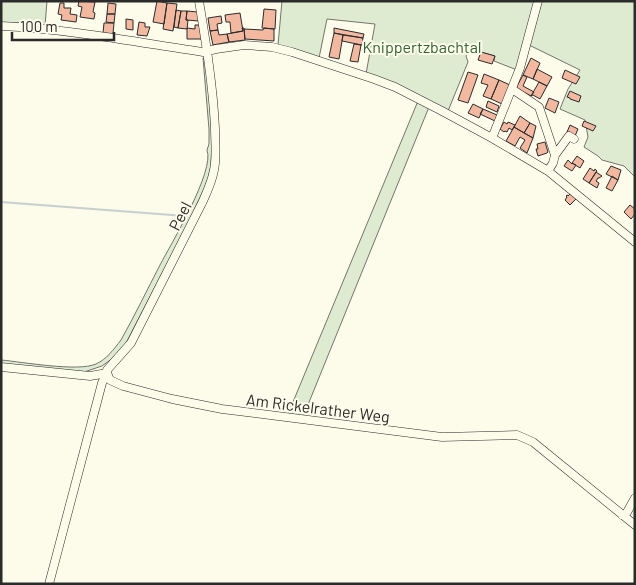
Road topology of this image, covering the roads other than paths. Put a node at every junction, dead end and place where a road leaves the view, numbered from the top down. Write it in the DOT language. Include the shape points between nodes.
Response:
graph roads {
  1 [pos="199,1"];
  2 [pos="538,1"];
  3 [pos="1,26"];
  4 [pos="206,51"];
  5 [pos="512,89"];
  6 [pos="492,138"];
  7 [pos="574,139"];
  8 [pos="555,155"];
  9 [pos="548,172"];
  10 [pos="635,242"];
  11 [pos="1,367"];
  12 [pos="107,373"];
  13 [pos="635,498"];
  14 [pos="622,515"];
  15 [pos="635,525"];
  16 [pos="49,584"];
  1 -- 4 [label="street, Peel"];
  2 -- 5 [label="street"];
  3 -- 4 [label="street"];
  4 -- 6 [label="street" via="254,45 292,52 395,87"];
  4 -- 12 [label="street, Peel" via="216,151 209,187 131,343 108,367"];
  5 -- 6 [label="street"];
  5 -- 8 [label="street" via="539,107"];
  6 -- 9 [label="street"];
  7 -- 8 [label="street" via="569,136"];
  8 -- 9 [label="street"];
  9 -- 10 [label="street"];
  11 -- 12 [label="street" via="90,376"];
  12 -- 14 [label="street, Am Rickelrather Weg" via="110,380 124,386 222,409 442,437 517,435 533,442"];
  12 -- 16 [label="street, Peel"];
  13 -- 14 [label="street" via="626,514"];
  14 -- 15 [label="street"];
}
